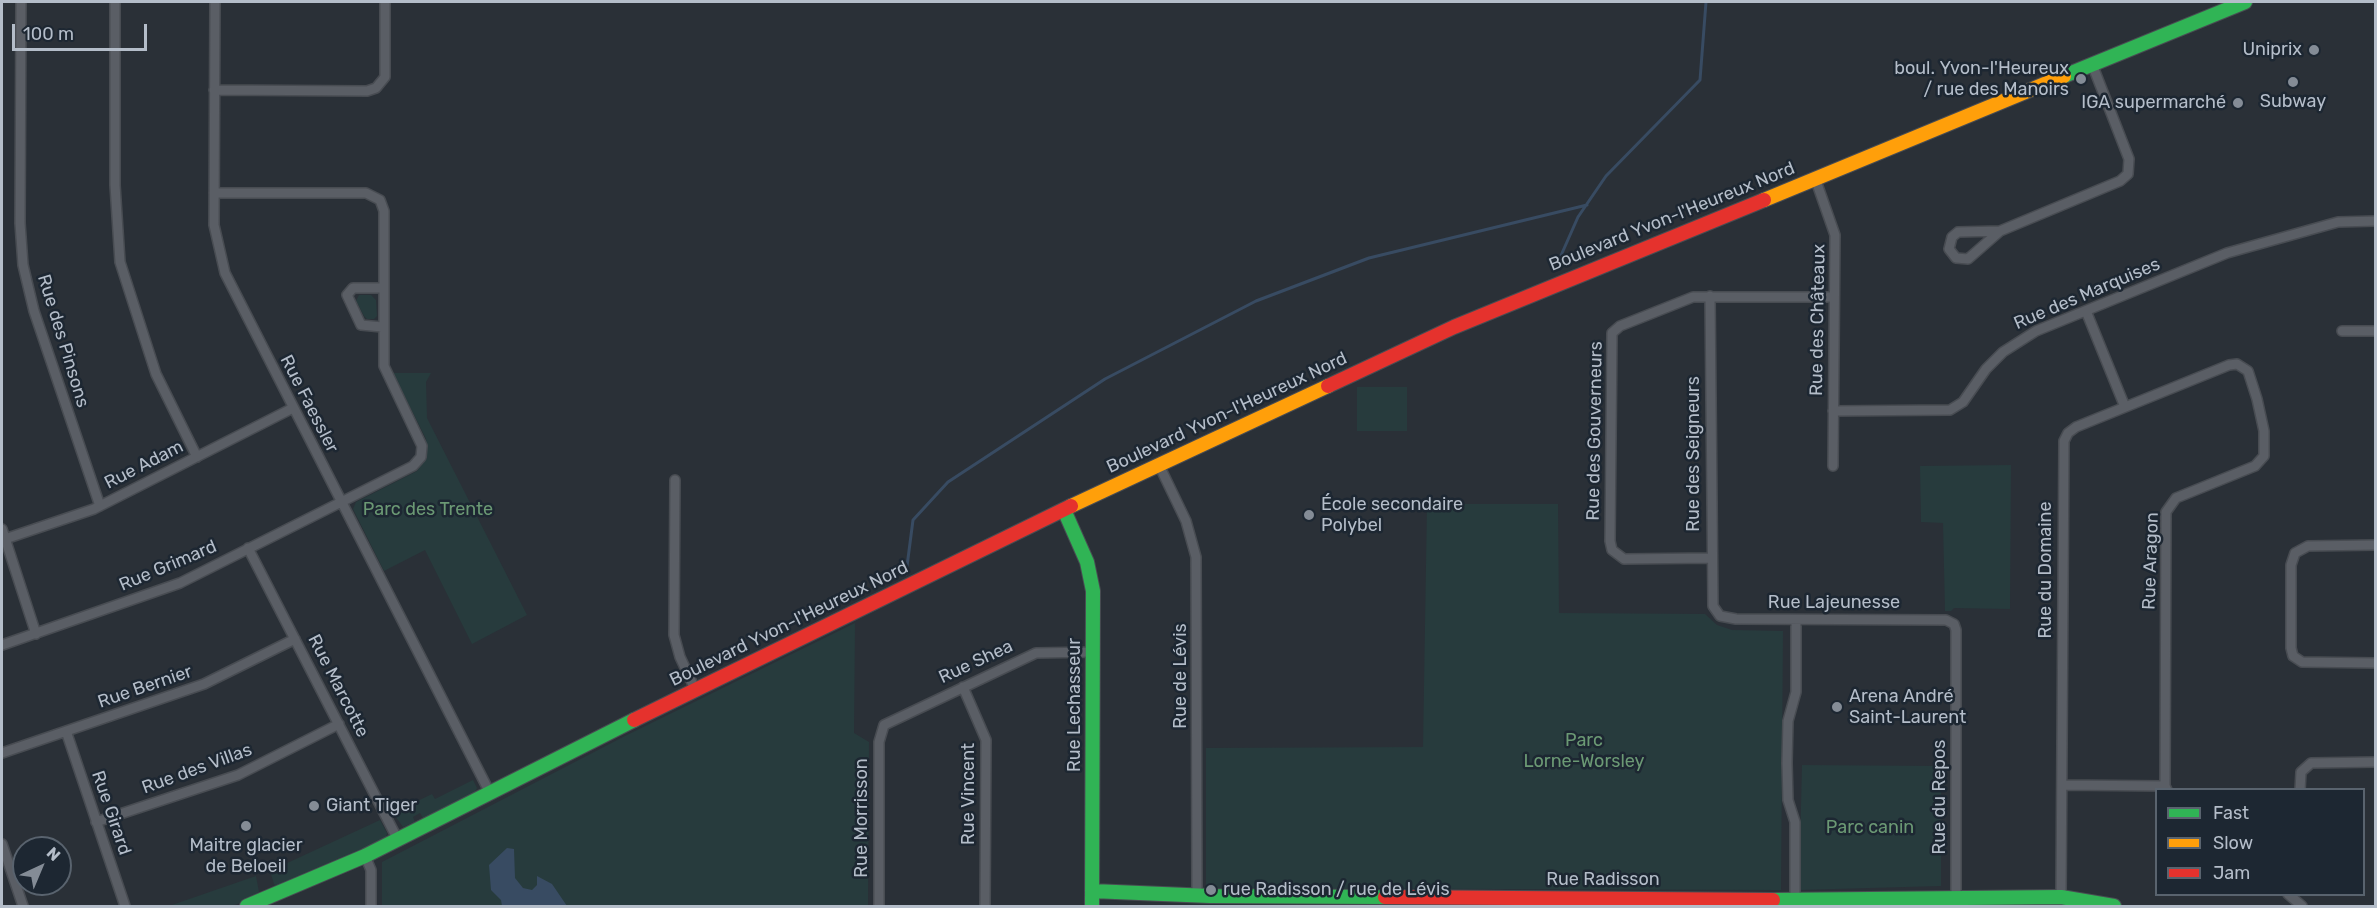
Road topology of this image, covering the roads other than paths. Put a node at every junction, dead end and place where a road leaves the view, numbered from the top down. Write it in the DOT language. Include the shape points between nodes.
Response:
graph roads {
  1 [pos="21,2"];
  2 [pos="115,2"];
  3 [pos="215,2"];
  4 [pos="385,2"];
  5 [pos="2246,2"];
  6 [pos="2092,64"];
  7 [pos="214,90"];
  8 [pos="1815,178"];
  9 [pos="214,193"];
  10 [pos="2376,221"];
  11 [pos="2000,231"];
  12 [pos="383,288"];
  13 [pos="1710,296"];
  14 [pos="1834,297"];
  15 [pos="2085,311"];
  16 [pos="382,327"];
  17 [pos="2342,331"];
  18 [pos="2376,331"];
  19 [pos="2242,366"];
  20 [pos="2125,407"];
  21 [pos="292,408"];
  22 [pos="1833,411"];
  23 [pos="197,457"];
  24 [pos="1159,465"];
  25 [pos="1833,466"];
  26 [pos="675,480"];
  27 [pos="341,502"];
  28 [pos="100,506"];
  29 [pos="1064,510"];
  30 [pos="2,529"];
  31 [pos="5,539"];
  32 [pos="2376,545"];
  33 [pos="248,548"];
  34 [pos="1711,558"];
  35 [pos="1716,611"];
  36 [pos="1796,620"];
  37 [pos="1954,624"];
  38 [pos="36,634"];
  39 [pos="295,639"];
  40 [pos="2,645"];
  41 [pos="1094,652"];
  42 [pos="2376,663"];
  43 [pos="963,687"];
  44 [pos="695,689"];
  45 [pos="339,724"];
  46 [pos="881,730"];
  47 [pos="66,731"];
  48 [pos="2,753"];
  49 [pos="2376,762"];
  50 [pos="2062,785"];
  51 [pos="2166,788"];
  52 [pos="2300,788"];
  53 [pos="490,793"];
  54 [pos="96,822"];
  55 [pos="398,840"];
  56 [pos="2,849"];
  57 [pos="365,856"];
  58 [pos="1092,891"];
  59 [pos="1197,894"];
  60 [pos="2290,896"];
  61 [pos="2061,897"];
  62 [pos="1956,898"];
  63 [pos="1795,899"];
  64 [pos="1720,903"];
  65 [pos="23,906"];
  66 [pos="125,906"];
  67 [pos="251,906"];
  68 [pos="371,906"];
  69 [pos="879,906"];
  70 [pos="985,906"];
  71 [pos="1092,906"];
  72 [pos="2114,906"];
  73 [pos="2302,906"];
  1 -- 28 [label="street, Rue des Pinsons" via="23,265 34,311"];
  2 -- 23 [label="street" via="115,185 120,262 156,374"];
  3 -- 7 [label="street, Rue Faessler"];
  4 -- 7 [label="street" via="385,77 376,88"];
  5 -- 6 [label="street, Boulevard Yvon-l'Heureux Nord"];
  6 -- 8 [label="street, Boulevard Yvon-l'Heureux Nord"];
  6 -- 11 [label="street" via="2129,159 2128,174 2120,181"];
  7 -- 9 [label="street, Rue Faessler"];
  8 -- 14 [label="street, Rue des Châteaux" via="1834,229"];
  8 -- 24 [label="street, Boulevard Yvon-l'Heureux Nord" via="1465,322"];
  9 -- 12 [label="street" via="375,196 384,208"];
  9 -- 21 [label="street, Rue Faessler" via="216,244 225,273"];
  10 -- 15 [label="street, Rue des Marquises" via="2338,222 2227,253"];
  11 -- 11 [label="street" via="1958,232 1949,249 1956,258 1968,259"];
  12 -- 16 [label="street"];
  12 -- 16 [label="street" via="353,288 347,295 361,325"];
  13 -- 14 [label="street, Rue des Gouverneurs"];
  13 -- 34 [label="street, Rue des Seigneurs"];
  13 -- 34 [label="street, Rue des Gouverneurs" via="1683,300 1618,327 1611,335 1610,542 1614,553 1624,559"];
  14 -- 22 [label="street, Rue des Châteaux"];
  15 -- 20 [label="street"];
  15 -- 22 [label="street, Rue des Marquises" via="2011,345 1986,369 1963,402 1950,410"];
  16 -- 27 [label="street, Rue Grimard" via="385,370 420,441 422,454 413,465"];
  17 -- 18 [label="street"];
  19 -- 20 [label="street, Rue du Domaine" via="2229,365"];
  19 -- 51 [label="street, Rue Aragon" via="2248,371 2260,408 2264,456 2257,465 2176,498 2166,513"];
  20 -- 50 [label="street, Rue du Domaine" via="2073,428 2063,444"];
  21 -- 23 [label="street, Rue Adam"];
  21 -- 27 [label="street, Rue Faessler"];
  22 -- 25 [label="street, Rue des Châteaux"];
  23 -- 28 [label="street, Rue Adam"];
  24 -- 29 [label="street, Boulevard Yvon-l'Heureux Nord"];
  24 -- 59 [label="street, Rue de Lévis" via="1186,521 1196,557"];
  26 -- 44 [label="street" via="674,635"];
  27 -- 33 [label="street, Rue Grimard"];
  27 -- 53 [label="street, Rue Faessler"];
  28 -- 31 [label="street, Rue Adam"];
  29 -- 41 [label="street, Rue Lechasseur" via="1091,578"];
  29 -- 44 [label="street, Boulevard Yvon-l'Heureux Nord"];
  30 -- 31 [label="street"];
  31 -- 38 [label="street"];
  32 -- 42 [label="street" via="2308,546 2297,551 2291,565 2291,648 2295,658 2302,662"];
  33 -- 38 [label="street, Rue Grimard" via="167,589"];
  33 -- 39 [label="street, Rue Marcotte"];
  34 -- 35 [label="street, Rue des Seigneurs"];
  35 -- 36 [label="street, Rue Lajeunesse" via="1731,619"];
  36 -- 37 [label="street, Rue Lajeunesse" via="1946,620"];
  36 -- 63 [label="street" via="1796,692 1788,721 1787,763 1788,800 1795,822"];
  37 -- 62 [label="street, Rue du Repos"];
  38 -- 40 [label="street, Rue Grimard"];
  39 -- 45 [label="street, Rue Marcotte"];
  39 -- 47 [label="street, Rue Bernier" via="204,684"];
  41 -- 43 [label="street, Rue Shea" via="1039,652"];
  41 -- 58 [label="street, Rue Lechasseur"];
  43 -- 46 [label="street, Rue Shea"];
  43 -- 70 [label="street, Rue Vincent" via="986,740"];
  44 -- 53 [label="street, Boulevard Yvon-l'Heureux Nord"];
  45 -- 54 [label="street, Rue des Villas" via="238,775"];
  45 -- 55 [label="street, Rue Marcotte"];
  46 -- 69 [label="street, Rue Morrisson"];
  47 -- 48 [label="street, Rue Bernier"];
  47 -- 54 [label="street, Rue Girard"];
  49 -- 52 [label="street" via="2310,763 2301,772"];
  50 -- 51 [label="street"];
  50 -- 61 [label="street, Rue du Domaine"];
  53 -- 55 [label="street, Boulevard Yvon-l'Heureux Nord"];
  54 -- 66 [label="street, Rue Girard"];
  55 -- 57 [label="street, Boulevard Yvon-l'Heureux Nord"];
  56 -- 65 [label="street"];
  57 -- 67 [label="street, Boulevard Yvon-l'Heureux Nord"];
  57 -- 68 [label="street" via="371,870"];
  58 -- 59 [label="street, Rue Radisson"];
  58 -- 71 [label="street, Rue Lechasseur"];
  59 -- 64 [label="street, Rue Radisson"];
  60 -- 73 [label="street"];
  61 -- 62 [label="street, Rue Radisson"];
  61 -- 72 [label="street, Rue Radisson"];
  62 -- 63 [label="street, Rue Radisson"];
  63 -- 64 [label="street, Rue Radisson"];
}
